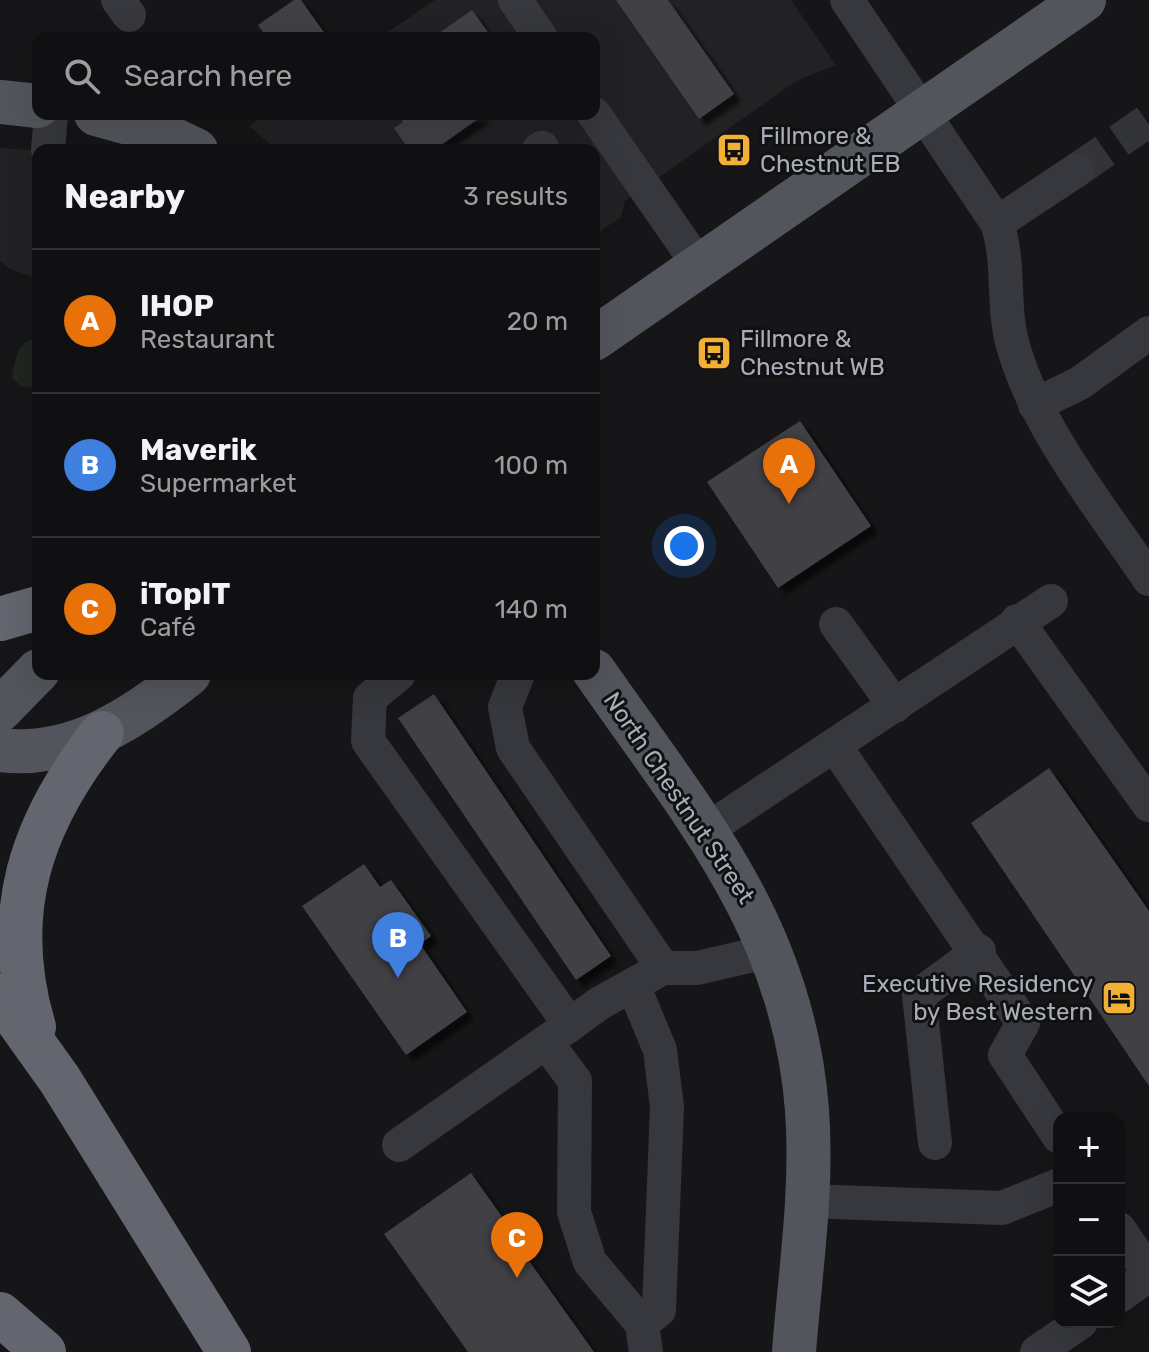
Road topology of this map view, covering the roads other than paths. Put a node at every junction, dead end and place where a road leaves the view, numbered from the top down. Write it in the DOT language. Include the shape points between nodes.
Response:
graph roads {
  1 [pos="515,0"];
  2 [pos="847,0"];
  3 [pos="1084,0"];
  4 [pos="537,32"];
  5 [pos="0,102"];
  6 [pos="32,105"];
  7 [pos="924,111"];
  8 [pos="50,120"];
  9 [pos="118,120"];
  10 [pos="598,120"];
  11 [pos="48,144"];
  12 [pos="183,144"];
  13 [pos="1077,170"];
  14 [pos="997,223"];
  15 [pos="700,267"];
  16 [pos="1149,333"];
  17 [pos="600,335"];
  18 [pos="1035,405"];
  19 [pos="1149,579"];
  20 [pos="1051,601"];
  21 [pos="32,610"];
  22 [pos="0,619"];
  23 [pos="1017,621"];
  24 [pos="836,624"];
  25 [pos="32,677"];
  26 [pos="180,680"];
  27 [pos="392,680"];
  28 [pos="508,680"];
  29 [pos="600,680"];
  30 [pos="895,706"];
  31 [pos="0,710"];
  32 [pos="102,733"];
  33 [pos="835,746"];
  34 [pos="0,750"];
  35 [pos="1149,805"];
  36 [pos="705,831"];
  37 [pos="771,951"];
  38 [pos="977,952"];
  39 [pos="663,968"];
  40 [pos="633,985"];
  41 [pos="0,996"];
  42 [pos="558,1034"];
  43 [pos="60,1080"];
  44 [pos="1053,1128"];
  45 [pos="935,1143"];
  46 [pos="399,1145"];
  47 [pos="1053,1187"];
  48 [pos="806,1201"];
  49 [pos="1125,1238"];
  50 [pos="1149,1274"];
  51 [pos="1125,1292"];
  52 [pos="0,1314"];
  53 [pos="1072,1328"];
  54 [pos="644,1338"];
  55 [pos="44,1352"];
  56 [pos="229,1352"];
  57 [pos="794,1352"];
  58 [pos="1037,1352"];
  1 -- 4 [label="street"];
  2 -- 7 [label="street"];
  3 -- 7 [label="main road"];
  5 -- 6 [label="main road"];
  7 -- 14 [label="street"];
  7 -- 15 [label="main road"];
  8 -- 11 [label="street"];
  9 -- 12 [label="main road"];
  10 -- 15 [label="street"];
  13 -- 14 [label="street"];
  14 -- 18 [label="street" via="1005,253 1013,347"];
  15 -- 17 [label="main road"];
  16 -- 18 [label="street" via="1080,383"];
  18 -- 19 [label="street"];
  20 -- 23 [label="street"];
  21 -- 22 [label="highway"];
  23 -- 30 [label="street"];
  23 -- 35 [label="street"];
  24 -- 30 [label="street"];
  25 -- 31 [label="main road"];
  26 -- 32 [label="main road"];
  27 -- 42 [label="street" via="370,698 368,741"];
  28 -- 39 [label="street" via="505,707 513,748"];
  29 -- 36 [label="main road, North Chestnut Street"];
  30 -- 33 [label="street"];
  32 -- 34 [label="main road" via="41,752"];
  32 -- 43 [label="highway" via="58,791 32,840 16,894 14,963 20,991"];
  33 -- 36 [label="street"];
  33 -- 38 [label="street"];
  36 -- 37 [label="main road, North Chestnut Street" via="742,889"];
  37 -- 39 [label="street" via="697,968"];
  37 -- 48 [label="main road, North Chestnut Street" via="793,1020 804,1081"];
  38 -- 44 [label="street" via="1023,1023 1005,1055"];
  38 -- 45 [label="street" via="919,995"];
  39 -- 40 [label="street"];
  40 -- 42 [label="street"];
  40 -- 54 [label="street" via="660,1050 667,1107 659,1310"];
  41 -- 43 [label="highway"];
  42 -- 46 [label="street"];
  42 -- 54 [label="street" via="575,1081 574,1212 590,1262"];
  43 -- 56 [label="highway"];
  47 -- 48 [label="street" via="1002,1208"];
  48 -- 57 [label="main road, North Chestnut Street"];
  49 -- 50 [label="street"];
  50 -- 51 [label="street"];
  52 -- 55 [label="highway"];
  53 -- 58 [label="street"];
}
